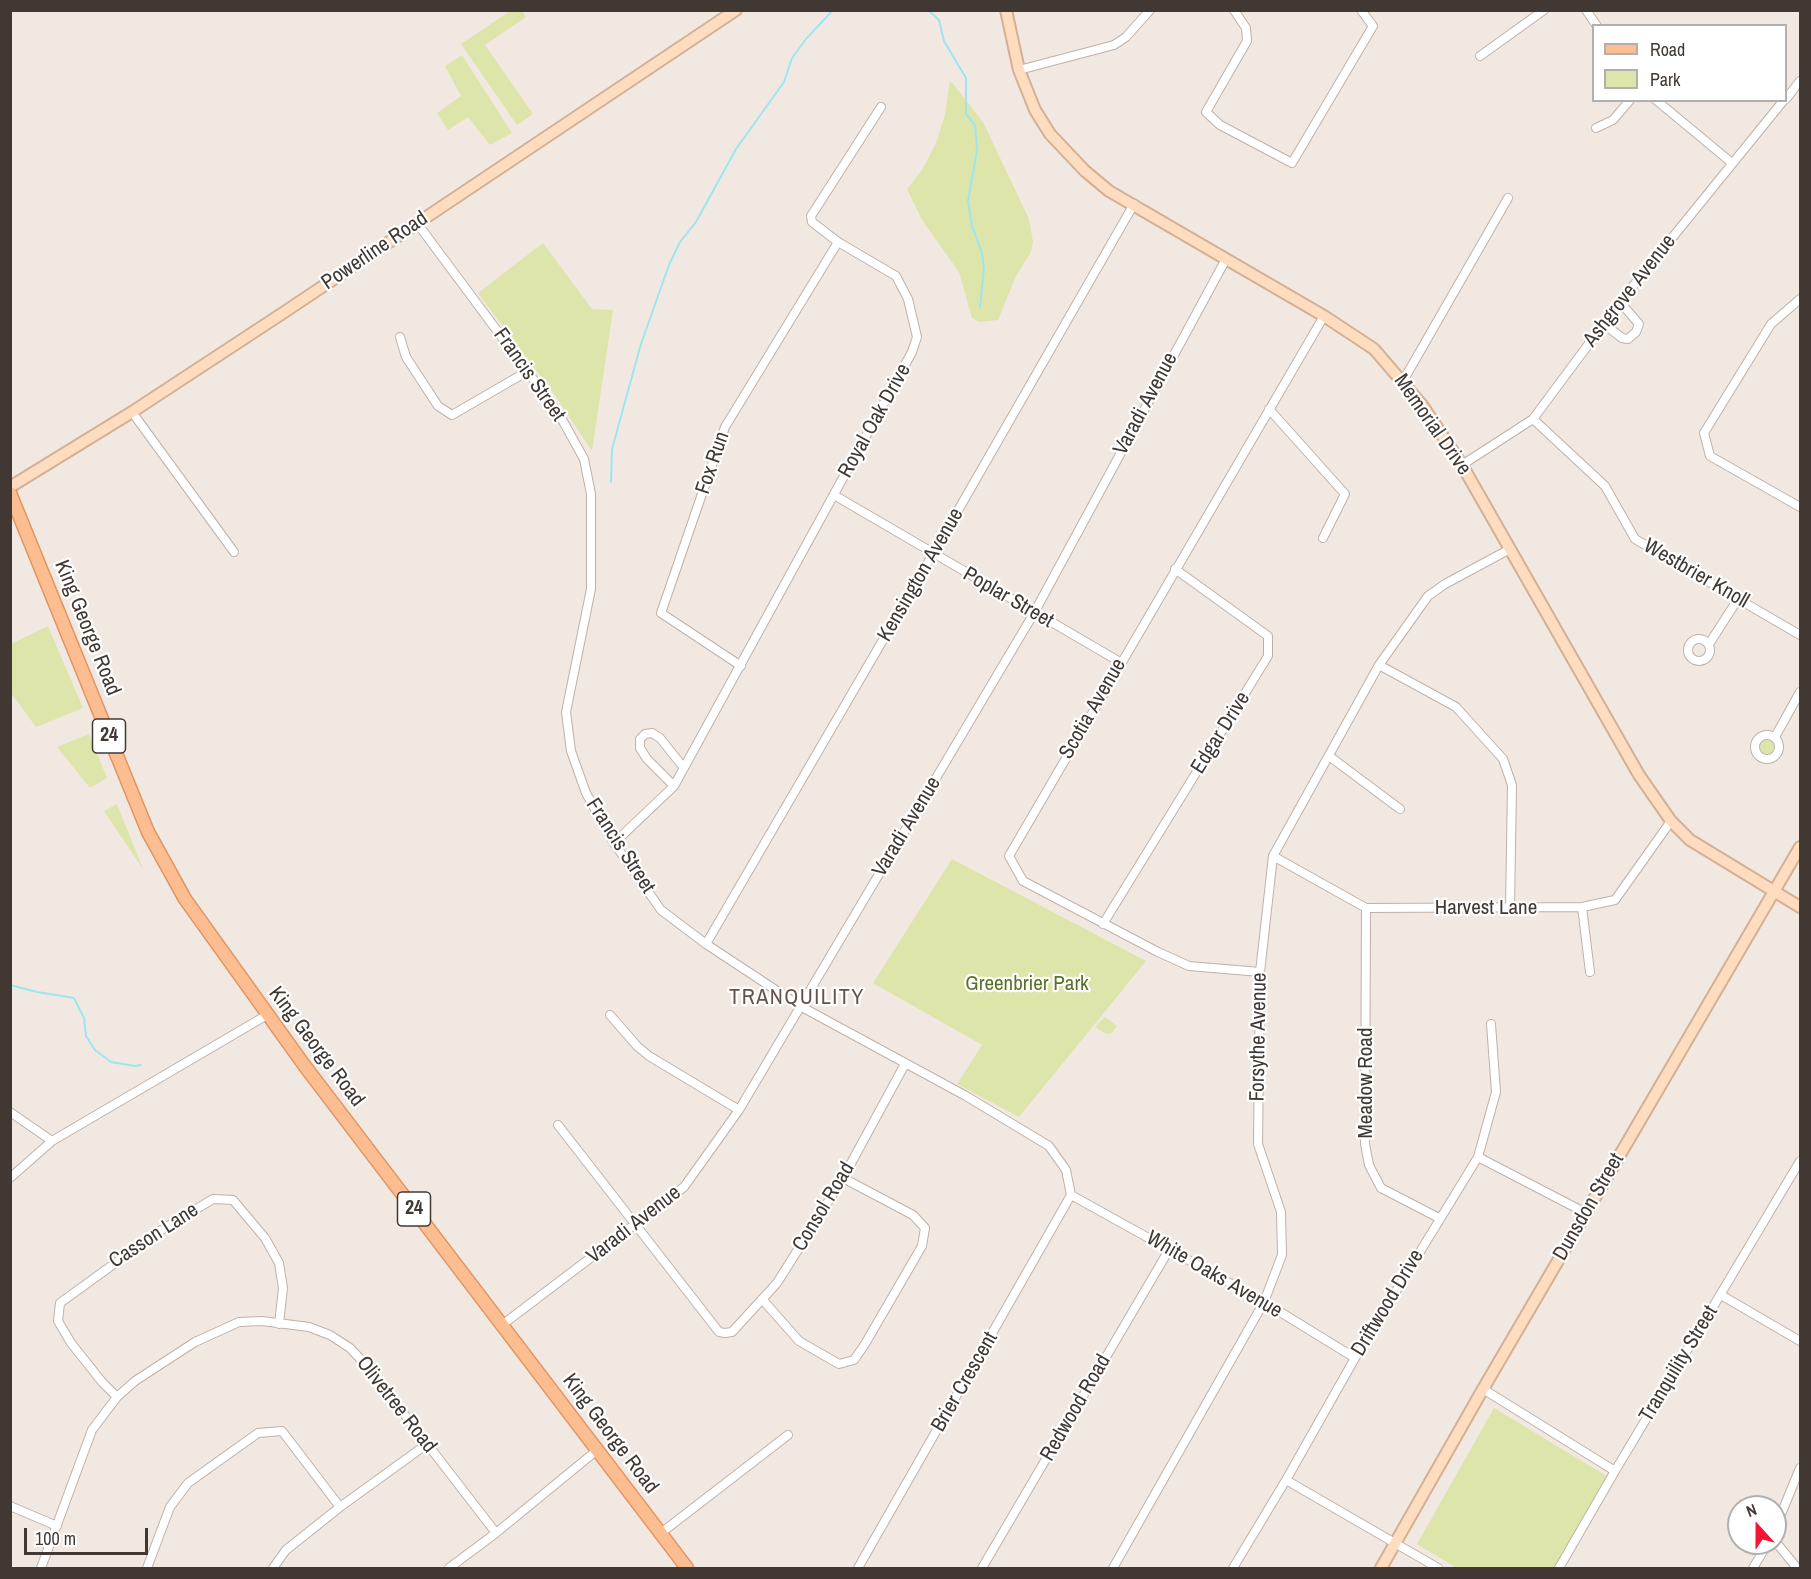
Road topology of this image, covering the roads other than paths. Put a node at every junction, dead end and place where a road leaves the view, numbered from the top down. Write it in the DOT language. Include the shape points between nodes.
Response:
graph roads {
  1 [pos="736,10"];
  2 [pos="1006,10"];
  3 [pos="1150,10"];
  4 [pos="1234,10"];
  5 [pos="1361,10"];
  6 [pos="1545,10"];
  7 [pos="1586,10"];
  8 [pos="1596,24"];
  9 [pos="1480,56"];
  10 [pos="1019,70"];
  11 [pos="1800,81"];
  12 [pos="1787,97"];
  13 [pos="1628,102"];
  14 [pos="1658,102"];
  15 [pos="1783,102"];
  16 [pos="881,107"];
  17 [pos="1596,128"];
  18 [pos="1732,163"];
  19 [pos="1508,198"];
  20 [pos="1134,204"];
  21 [pos="417,223"];
  22 [pos="838,242"];
  23 [pos="1226,259"];
  24 [pos="1800,299"];
  25 [pos="1620,302"];
  26 [pos="1324,316"];
  27 [pos="1604,324"];
  28 [pos="400,337"];
  29 [pos="528,371"];
  30 [pos="1403,381"];
  31 [pos="1269,409"];
  32 [pos="132,412"];
  33 [pos="1533,420"];
  34 [pos="1462,465"];
  35 [pos="10,487"];
  36 [pos="10,493"];
  37 [pos="834,495"];
  38 [pos="1799,503"];
  39 [pos="1323,538"];
  40 [pos="1510,549"];
  41 [pos="234,552"];
  42 [pos="933,554"];
  43 [pos="1175,569"];
  44 [pos="1738,599"];
  45 [pos="1034,613"];
  46 [pos="1800,635"];
  47 [pos="1709,644"];
  48 [pos="1120,662"];
  49 [pos="1379,665"];
  50 [pos="741,666"];
  51 [pos="1800,692"];
  52 [pos="1775,737"];
  53 [pos="1329,756"];
  54 [pos="684,768"];
  55 [pos="674,786"];
  56 [pos="1400,809"];
  57 [pos="1671,821"];
  58 [pos="614,843"];
  59 [pos="1800,847"];
  60 [pos="1273,856"];
  61 [pos="1774,891"];
  62 [pos="1800,907"];
  63 [pos="1366,908"];
  64 [pos="1510,908"];
  65 [pos="1582,908"];
  66 [pos="1103,924"];
  67 [pos="706,944"];
  68 [pos="1260,972"];
  69 [pos="1590,972"];
  70 [pos="801,1006"];
  71 [pos="267,1015"];
  72 [pos="610,1015"];
  73 [pos="1491,1023"];
  74 [pos="905,1064"];
  75 [pos="739,1110"];
  76 [pos="10,1112"];
  77 [pos="558,1125"];
  78 [pos="52,1140"];
  79 [pos="1478,1157"];
  80 [pos="1800,1161"];
  81 [pos="10,1178"];
  82 [pos="843,1178"];
  83 [pos="1071,1195"];
  84 [pos="1586,1213"];
  85 [pos="1439,1218"];
  86 [pos="635,1226"];
  87 [pos="1170,1248"];
  88 [pos="1721,1295"];
  89 [pos="762,1299"];
  90 [pos="1264,1302"];
  91 [pos="279,1324"];
  92 [pos="502,1325"];
  93 [pos="1800,1341"];
  94 [pos="1355,1358"];
  95 [pos="1483,1389"];
  96 [pos="117,1397"];
  97 [pos="789,1435"];
  98 [pos="427,1444"];
  99 [pos="596,1451"];
  100 [pos="1800,1468"];
  101 [pos="1615,1471"];
  102 [pos="1286,1480"];
  103 [pos="1787,1499"];
  104 [pos="10,1506"];
  105 [pos="340,1507"];
  106 [pos="57,1526"];
  107 [pos="496,1533"];
  108 [pos="661,1533"];
  109 [pos="1395,1544"];
  110 [pos="1761,1555"];
  111 [pos="1786,1555"];
  112 [pos="42,1569"];
  113 [pos="147,1569"];
  114 [pos="273,1569"];
  115 [pos="448,1569"];
  116 [pos="687,1569"];
  117 [pos="858,1569"];
  118 [pos="982,1569"];
  119 [pos="1113,1569"];
  120 [pos="1233,1569"];
  121 [pos="1381,1569"];
  122 [pos="1438,1569"];
  123 [pos="1559,1569"];
  124 [pos="1753,1569"];
  125 [pos="1797,1569"];
  1 -- 21 [label="main road, Powerline Road"];
  2 -- 10 [label="main road, Memorial Drive"];
  3 -- 10 [label="street" via="1114,45"];
  4 -- 5 [label="street" via="1246,28 1247,41 1206,112 1220,125 1292,163 1373,26"];
  6 -- 9 [label="street"];
  7 -- 8 [label="street"];
  10 -- 20 [label="main road, Memorial Drive" via="1035,110 1050,134 1109,191"];
  11 -- 12 [label="street, Ashgrove Avenue"];
  13 -- 17 [label="street" via="1610,123"];
  14 -- 18 [label="street"];
  15 -- 18 [label="street, Ashgrove Avenue"];
  16 -- 22 [label="street, Royal Oak Drive" via="811,216 812,222"];
  18 -- 25 [label="street, Ashgrove Avenue"];
  19 -- 30 [label="street"];
  20 -- 23 [label="main road, Memorial Drive"];
  20 -- 42 [label="street, Kensington Avenue"];
  21 -- 29 [label="street, Francis Street"];
  21 -- 32 [label="main road, Powerline Road"];
  22 -- 37 [label="street, Royal Oak Drive" via="896,276 909,299 917,337"];
  22 -- 50 [label="street, Fox Run" via="725,427 661,613"];
  23 -- 26 [label="main road, Memorial Drive"];
  23 -- 45 [label="street, Varadi Avenue"];
  24 -- 38 [label="street" via="1771,324 1704,433 1710,456"];
  25 -- 27 [label="street, Ashgrove Avenue"];
  25 -- 27 [label="street" via="1639,324 1636,332 1628,339 1622,338"];
  26 -- 30 [label="main road, Memorial Drive" via="1374,349"];
  26 -- 31 [label="street, Scotia Avenue"];
  27 -- 33 [label="street, Ashgrove Avenue"];
  28 -- 29 [label="street" via="406,357 438,406 452,415"];
  29 -- 58 [label="street, Francis Street" via="559,414 584,459 591,494 591,589 566,712 571,751 586,793"];
  30 -- 34 [label="main road, Memorial Drive"];
  31 -- 39 [label="street" via="1345,494"];
  31 -- 43 [label="street, Scotia Avenue"];
  32 -- 35 [label="main road, Powerline Road"];
  32 -- 41 [label="street"];
  33 -- 34 [label="street, Ashgrove Avenue"];
  33 -- 44 [label="street, Westbrier Knoll" via="1605,486 1635,539"];
  34 -- 40 [label="main road, Memorial Drive"];
  36 -- 71 [label="main road, King George Road / 24" via="148,832 185,899"];
  37 -- 42 [label="street, Poplar Street"];
  37 -- 50 [label="street, Royal Oak Drive"];
  40 -- 49 [label="street, Forsythe Avenue" via="1428,596"];
  40 -- 57 [label="main road, Memorial Drive" via="1639,775"];
  42 -- 45 [label="street, Poplar Street"];
  42 -- 67 [label="street, Kensington Avenue"];
  43 -- 48 [label="street, Scotia Avenue"];
  43 -- 66 [label="street, Edgar Drive" via="1268,636 1268,656"];
  44 -- 46 [label="street, Westbrier Knoll"];
  44 -- 47 [label="street"];
  45 -- 48 [label="street, Poplar Street"];
  45 -- 70 [label="street, Varadi Avenue"];
  48 -- 66 [label="street, Scotia Avenue" via="1009,856 1023,881"];
  49 -- 53 [label="street, Forsythe Avenue"];
  49 -- 64 [label="street" via="1456,707 1503,759 1512,785"];
  50 -- 54 [label="street, Royal Oak Drive"];
  51 -- 52 [label="street"];
  53 -- 56 [label="street"];
  53 -- 60 [label="street, Forsythe Avenue"];
  54 -- 55 [label="street, Royal Oak Drive"];
  54 -- 55 [label="street" via="660,738 652,733 640,739 647,759"];
  55 -- 58 [label="street, Royal Oak Drive"];
  57 -- 61 [label="main road, Memorial Drive" via="1690,840"];
  57 -- 65 [label="street, Harvest Lane" via="1616,900"];
  58 -- 67 [label="street, Francis Street" via="662,910"];
  59 -- 61 [label="main road, Dunsdon Street"];
  60 -- 63 [label="street, Harvest Lane"];
  60 -- 68 [label="street, Forsythe Avenue"];
  61 -- 62 [label="main road, Memorial Drive"];
  61 -- 84 [label="main road, Dunsdon Street"];
  63 -- 64 [label="street, Harvest Lane"];
  63 -- 85 [label="street, Meadow Road" via="1365,1144 1369,1165 1381,1188"];
  64 -- 65 [label="street, Harvest Lane"];
  65 -- 69 [label="street"];
  66 -- 68 [label="street, Scotia Avenue" via="1189,966"];
  67 -- 70 [label="street, Francis Street"];
  68 -- 90 [label="street, Forsythe Avenue" via="1258,1144 1281,1212 1282,1255"];
  70 -- 74 [label="street, Francis Street"];
  70 -- 75 [label="street, Varadi Avenue"];
  71 -- 78 [label="street"];
  71 -- 92 [label="main road, King George Road / 24"];
  72 -- 75 [label="street" via="649,1056"];
  73 -- 79 [label="street, Driftwood Drive" via="1496,1092"];
  74 -- 82 [label="street, Consol Road"];
  74 -- 83 [label="street, Francis Street" via="1049,1146 1066,1170"];
  75 -- 86 [label="street, Varadi Avenue" via="684,1187"];
  76 -- 78 [label="street"];
  77 -- 86 [label="street"];
  78 -- 81 [label="street"];
  79 -- 84 [label="street"];
  79 -- 85 [label="street, Driftwood Drive"];
  80 -- 88 [label="street, Tranquility Street"];
  82 -- 89 [label="street, Consol Road" via="777,1283"];
  82 -- 89 [label="street" via="913,1215 925,1228 922,1246 865,1344 854,1360 839,1364 798,1341"];
  83 -- 87 [label="street, White Oaks Avenue"];
  83 -- 117 [label="street, Brier Crescent"];
  84 -- 95 [label="main road, Dunsdon Street"];
  85 -- 94 [label="street, Driftwood Drive"];
  86 -- 89 [label="street, Consol Road" via="719,1332 732,1332"];
  86 -- 92 [label="street, Varadi Avenue"];
  87 -- 90 [label="street, White Oaks Avenue"];
  87 -- 118 [label="street, Redwood Road"];
  88 -- 93 [label="street"];
  88 -- 101 [label="street, Tranquility Street"];
  90 -- 94 [label="street, White Oaks Avenue"];
  90 -- 119 [label="street, Forsythe Avenue"];
  91 -- 96 [label="street, Olivetree Road" via="238,1322 195,1342 135,1380"];
  91 -- 96 [label="street, Casson Lane" via="283,1288 279,1263 233,1200 213,1199 158,1232 60,1303 58,1321 71,1343"];
  91 -- 98 [label="street, Olivetree Road" via="330,1335 350,1348"];
  92 -- 99 [label="main road, King George Road / 24"];
  94 -- 102 [label="street, Driftwood Drive"];
  95 -- 101 [label="street"];
  95 -- 109 [label="main road, Dunsdon Street"];
  96 -- 106 [label="street, Olivetree Road" via="92,1430"];
  97 -- 108 [label="street"];
  98 -- 105 [label="street"];
  98 -- 107 [label="street, Olivetree Road"];
  99 -- 107 [label="street"];
  99 -- 108 [label="main road, King George Road / 24"];
  100 -- 103 [label="street"];
  101 -- 123 [label="street, Tranquility Street"];
  102 -- 109 [label="street"];
  102 -- 120 [label="street, Driftwood Drive"];
  104 -- 106 [label="street"];
  105 -- 113 [label="street" via="282,1431 258,1433 188,1484 171,1508"];
  105 -- 114 [label="street" via="286,1550"];
  106 -- 112 [label="street, Olivetree Road"];
  107 -- 115 [label="street"];
  108 -- 116 [label="main road, King George Road / 24"];
  109 -- 121 [label="main road, Dunsdon Street"];
  109 -- 122 [label="street"];
  110 -- 124 [label="street"];
  111 -- 125 [label="street"];
}
